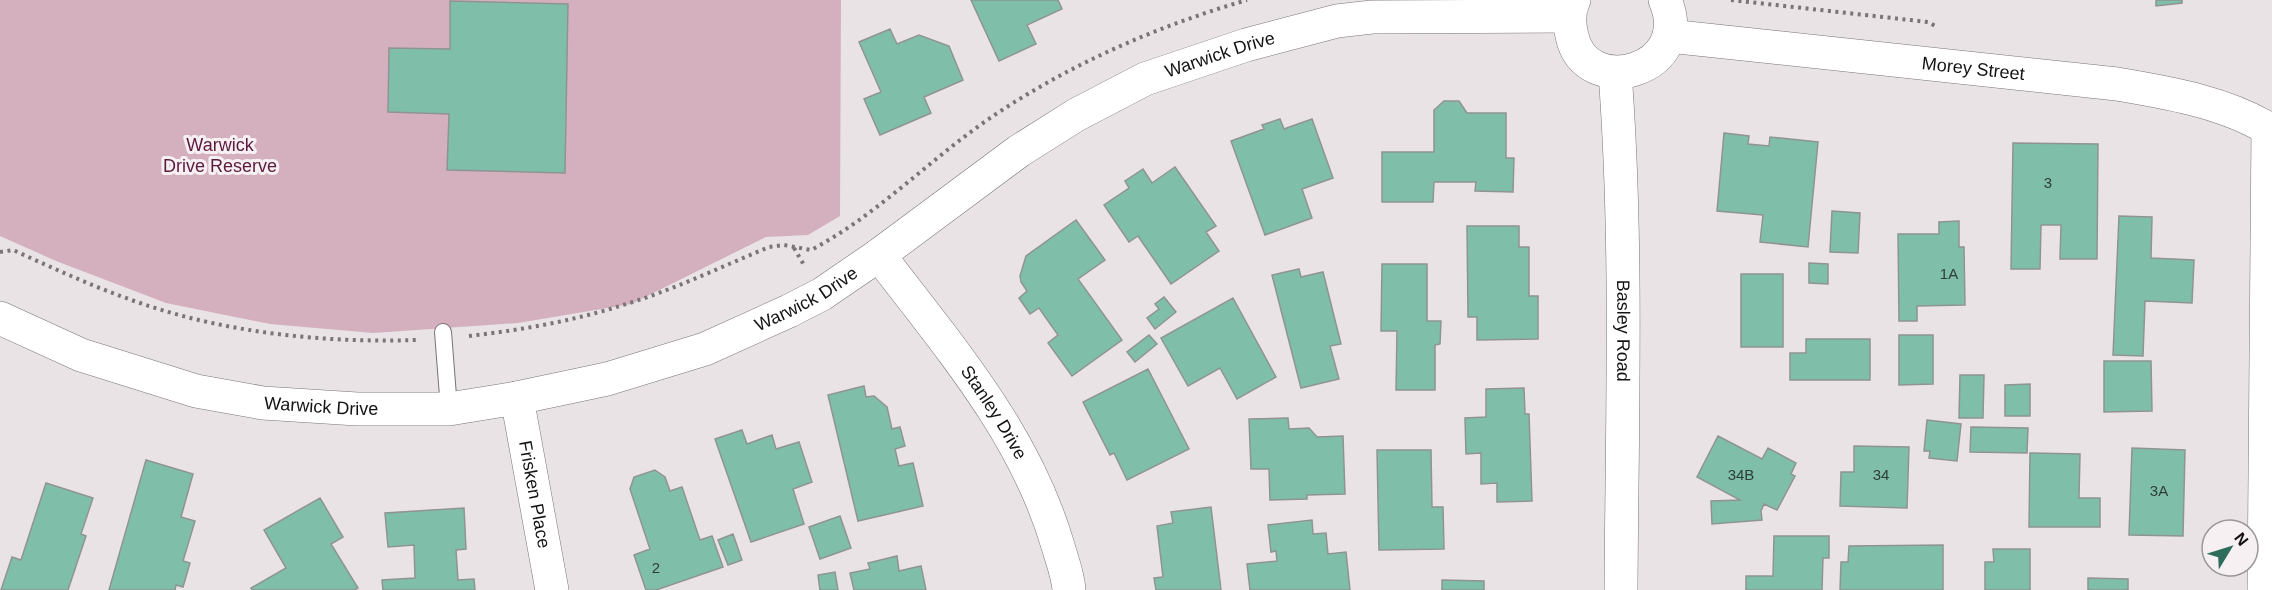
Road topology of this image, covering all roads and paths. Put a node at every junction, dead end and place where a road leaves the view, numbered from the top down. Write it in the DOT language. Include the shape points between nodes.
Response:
graph roads {
  1 [pos="1247,0"];
  2 [pos="1665,0"];
  3 [pos="1731,0"];
  4 [pos="1571,8"];
  5 [pos="1928,22"];
  6 [pos="1669,36"];
  7 [pos="1615,73"];
  8 [pos="2270,130"];
  9 [pos="794,248"];
  10 [pos="0,252"];
  11 [pos="879,255"];
  12 [pos="807,269"];
  13 [pos="4,331"];
  14 [pos="443,335"];
  15 [pos="517,398"];
  16 [pos="449,409"];
  17 [pos="552,590"];
  18 [pos="1069,590"];
  19 [pos="1621,590"];
  20 [pos="2264,590"];
  1 -- 9 [label="path" via="1123,44 1069,71 983,123 825,243 811,250"];
  2 -- 6 [label="street"];
  3 -- 5 [label="path"];
  4 -- 7 [label="street" via="1574,44 1598,68"];
  4 -- 11 [label="street, Warwick Drive" via="1372,16 1305,29 1197,60 1145,79 1076,115 1010,158"];
  6 -- 7 [label="street" via="1648,64"];
  6 -- 8 [label="street, Morey Street" via="2117,84 2174,94 2231,112"];
  7 -- 19 [label="street, Basley Road" via="1624,280"];
  8 -- 20 [label="street"];
  9 -- 12 [label="path"];
  9 -- 14 [label="path" via="769,246 670,288 560,322"];
  10 -- 14 [label="path" via="13,250 141,304 223,325 338,339 386,341"];
  11 -- 15 [label="street, Warwick Drive" via="822,294 705,349 607,379"];
  11 -- 18 [label="street, Stanley Drive" via="980,387 1009,433 1033,476 1054,532"];
  13 -- 16 [label="street, Warwick Drive" via="196,391 263,403"];
  14 -- 16 [label="lane"];
  15 -- 16 [label="street, Warwick Drive"];
  15 -- 17 [label="street, Frisken Place"];
}
